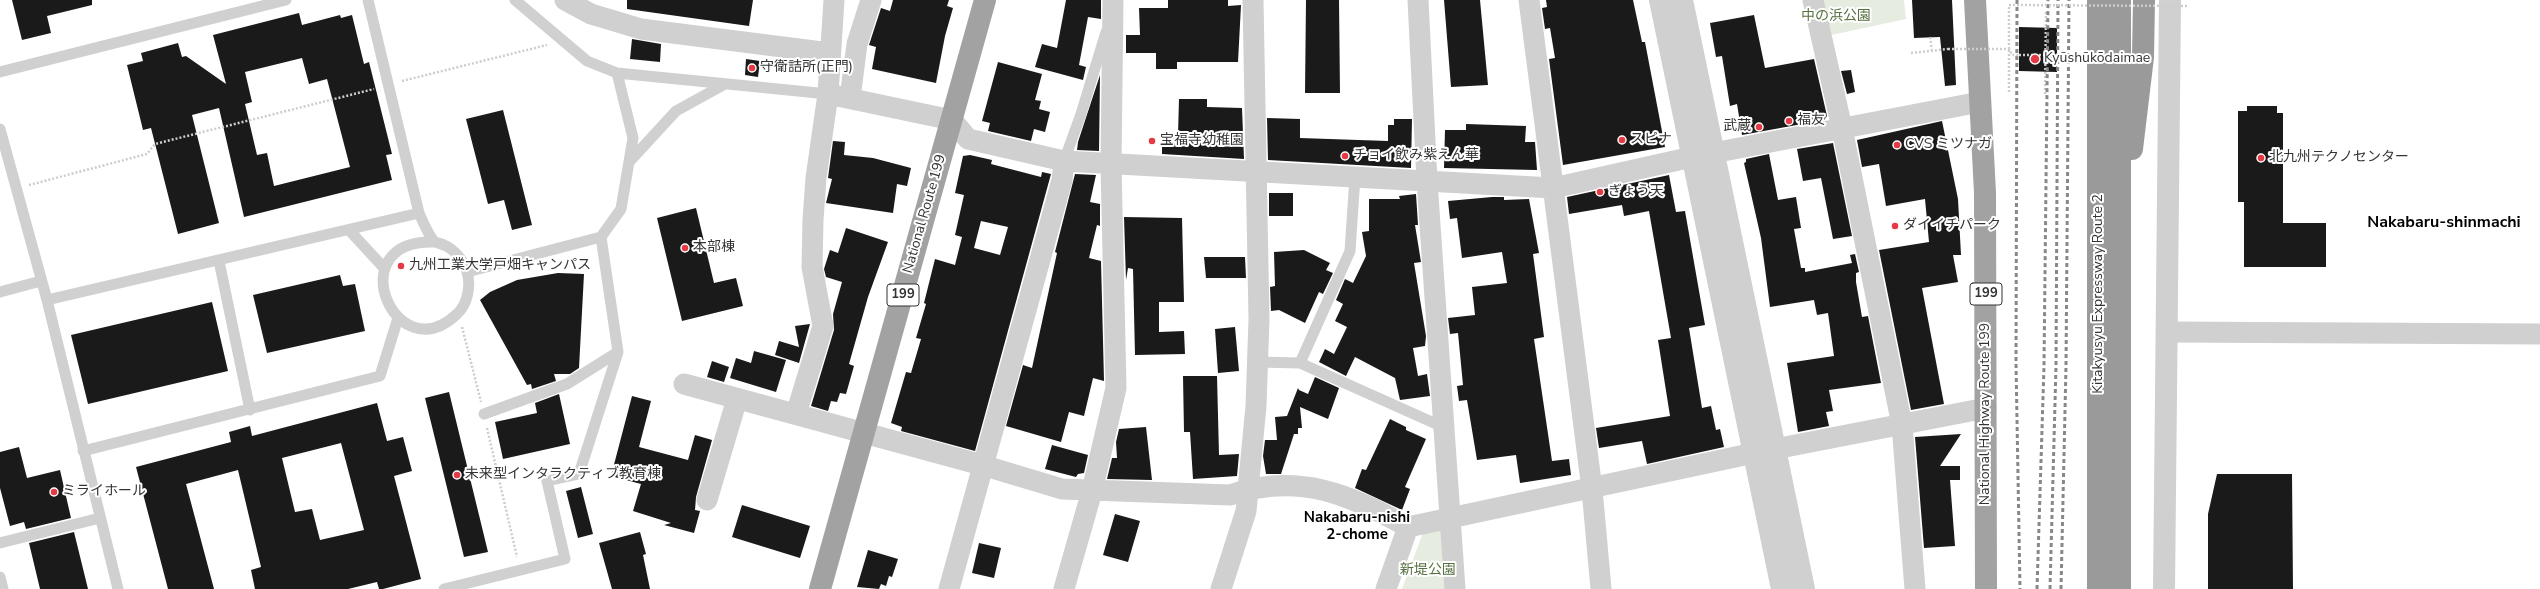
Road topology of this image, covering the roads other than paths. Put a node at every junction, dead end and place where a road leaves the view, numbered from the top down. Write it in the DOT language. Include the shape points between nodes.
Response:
graph roads {
  1 [pos="286,0"];
  2 [pos="368,0"];
  3 [pos="515,0"];
  4 [pos="565,0"];
  5 [pos="834,0"];
  6 [pos="871,0"];
  7 [pos="986,0"];
  8 [pos="1253,0"];
  9 [pos="1418,0"];
  10 [pos="1529,0"];
  11 [pos="1660,0"];
  12 [pos="1682,0"];
  13 [pos="1813,0"];
  14 [pos="1975,0"];
  15 [pos="2098,0"];
  16 [pos="2120,0"];
  17 [pos="2144,0"];
  18 [pos="2178,3"];
  19 [pos="1113,5"];
  20 [pos="830,53"];
  21 [pos="0,72"];
  22 [pos="617,73"];
  23 [pos="725,84"];
  24 [pos="828,94"];
  25 [pos="850,98"];
  26 [pos="1980,102"];
  27 [pos="952,120"];
  28 [pos="1842,128"];
  29 [pos="0,129"];
  30 [pos="1714,152"];
  31 [pos="1692,157"];
  32 [pos="630,161"];
  33 [pos="1064,161"];
  34 [pos="1111,165"];
  35 [pos="1256,171"];
  36 [pos="1355,177"];
  37 [pos="1427,181"];
  38 [pos="1553,188"];
  39 [pos="419,213"];
  40 [pos="349,230"];
  41 [pos="601,237"];
  42 [pos="434,242"];
  43 [pos="2121,246"];
  44 [pos="219,261"];
  45 [pos="385,269"];
  46 [pos="467,272"];
  47 [pos="41,281"];
  48 [pos="0,292"];
  49 [pos="47,300"];
  50 [pos="398,318"];
  51 [pos="2167,332"];
  52 [pos="2540,334"];
  53 [pos="618,352"];
  54 [pos="1257,362"];
  55 [pos="1300,362"];
  56 [pos="684,384"];
  57 [pos="737,399"];
  58 [pos="1986,408"];
  59 [pos="250,410"];
  60 [pos="484,414"];
  61 [pos="796,414"];
  62 [pos="1902,425"];
  63 [pos="1443,427"];
  64 [pos="865,433"];
  65 [pos="83,451"];
  66 [pos="1764,451"];
  67 [pos="982,465"];
  68 [pos="1249,488"];
  69 [pos="1592,489"];
  70 [pos="1092,492"];
  71 [pos="707,500"];
  72 [pos="100,518"];
  73 [pos="1449,518"];
  74 [pos="1408,527"];
  75 [pos="0,543"];
  76 [pos="0,577"];
  77 [pos="4,589"];
  78 [pos="118,589"];
  79 [pos="444,589"];
  80 [pos="820,589"];
  81 [pos="949,589"];
  82 [pos="1064,589"];
  83 [pos="1221,589"];
  84 [pos="1386,589"];
  85 [pos="1455,589"];
  86 [pos="1601,589"];
  87 [pos="1782,589"];
  88 [pos="1804,589"];
  89 [pos="1915,589"];
  90 [pos="1986,589"];
  91 [pos="2098,589"];
  92 [pos="2120,589"];
  93 [pos="2164,589"];
  1 -- 21 [label="lane"];
  2 -- 39 [label="lane"];
  3 -- 22 [label="lane" via="587,61"];
  4 -- 20 [label="street" via="591,14 641,28"];
  5 -- 20 [label="street"];
  6 -- 25 [label="street" via="857,44"];
  7 -- 27 [label="highway, National Route 199 / 199"];
  8 -- 35 [label="street"];
  9 -- 37 [label="street"];
  10 -- 38 [label="street"];
  11 -- 31 [label="street"];
  12 -- 30 [label="street"];
  13 -- 28 [label="street"];
  14 -- 26 [label="highway, National Highway Route 199 / 199"];
  15 -- 91 [label="highway, Kitakyusyu Expressway Route 2"];
  16 -- 43 [label="highway"];
  17 -- 43 [label="highway" via="2143,57"];
  18 -- 51 [label="street"];
  19 -- 33 [label="lane" via="1081,114"];
  19 -- 34 [label="street"];
  20 -- 24 [label="street"];
  22 -- 23 [label="lane"];
  22 -- 32 [label="lane" via="633,138"];
  23 -- 24 [label="lane"];
  23 -- 32 [label="lane" via="676,111"];
  24 -- 25 [label="street"];
  24 -- 61 [label="street" via="813,220 812,267 823,326"];
  25 -- 27 [label="street"];
  26 -- 28 [label="street"];
  26 -- 58 [label="highway, National Highway Route 199 / 199" via="1985,193"];
  27 -- 33 [label="street" via="968,139"];
  27 -- 64 [label="highway, National Route 199 / 199"];
  28 -- 30 [label="street"];
  28 -- 62 [label="street"];
  29 -- 47 [label="lane"];
  30 -- 31 [label="street"];
  30 -- 66 [label="street"];
  31 -- 38 [label="street"];
  31 -- 66 [label="street"];
  32 -- 41 [label="lane" via="621,209"];
  33 -- 34 [label="street"];
  33 -- 67 [label="street" via="1062,180"];
  34 -- 35 [label="street"];
  34 -- 70 [label="street" via="1116,388"];
  35 -- 36 [label="street"];
  35 -- 54 [label="street"];
  36 -- 37 [label="street"];
  36 -- 55 [label="lane" via="1350,251"];
  37 -- 38 [label="street"];
  37 -- 63 [label="street"];
  38 -- 69 [label="street"];
  39 -- 40 [label="lane"];
  39 -- 42 [label="lane"];
  40 -- 44 [label="lane"];
  40 -- 45 [label="lane"];
  41 -- 46 [label="lane"];
  41 -- 53 [label="lane"];
  42 -- 45 [label="lane" via="419,241 404,246 393,256"];
  42 -- 46 [label="lane" via="455,252"];
  43 -- 92 [label="highway, Kitakyusyu Expressway Route 2"];
  44 -- 49 [label="lane"];
  44 -- 59 [label="lane"];
  45 -- 50 [label="lane" via="382,282 384,296 389,308"];
  46 -- 50 [label="lane" via="469,286 466,300 459,313 449,322 423,328 410,325"];
  47 -- 48 [label="lane"];
  47 -- 49 [label="lane"];
  49 -- 65 [label="lane"];
  50 -- 59 [label="lane" via="380,376"];
  51 -- 52 [label="street"];
  51 -- 93 [label="street"];
  53 -- 60 [label="lane" via="567,384"];
  53 -- 79 [label="lane" via="580,474 547,481 565,559"];
  54 -- 55 [label="lane"];
  54 -- 68 [label="street"];
  55 -- 63 [label="lane"];
  56 -- 57 [label="street"];
  57 -- 61 [label="street"];
  57 -- 71 [label="street"];
  58 -- 62 [label="street"];
  58 -- 90 [label="highway, National Highway Route 199 / 199"];
  59 -- 65 [label="lane"];
  61 -- 64 [label="street"];
  62 -- 66 [label="street"];
  62 -- 89 [label="street"];
  63 -- 73 [label="street"];
  64 -- 67 [label="street"];
  64 -- 80 [label="highway, National Route 199 / 199"];
  65 -- 72 [label="lane"];
  66 -- 69 [label="street"];
  66 -- 87 [label="street"];
  66 -- 88 [label="street"];
  67 -- 70 [label="street" via="1062,489"];
  67 -- 81 [label="street"];
  68 -- 70 [label="street" via="1230,495"];
  68 -- 74 [label="street" via="1282,484 1324,488 1374,508"];
  68 -- 83 [label="street" via="1246,511"];
  69 -- 73 [label="street"];
  69 -- 86 [label="street"];
  70 -- 82 [label="street"];
  72 -- 75 [label="lane"];
  72 -- 78 [label="lane"];
  73 -- 74 [label="street"];
  73 -- 85 [label="street"];
  74 -- 84 [label="street"];
  76 -- 77 [label="lane"];
}
